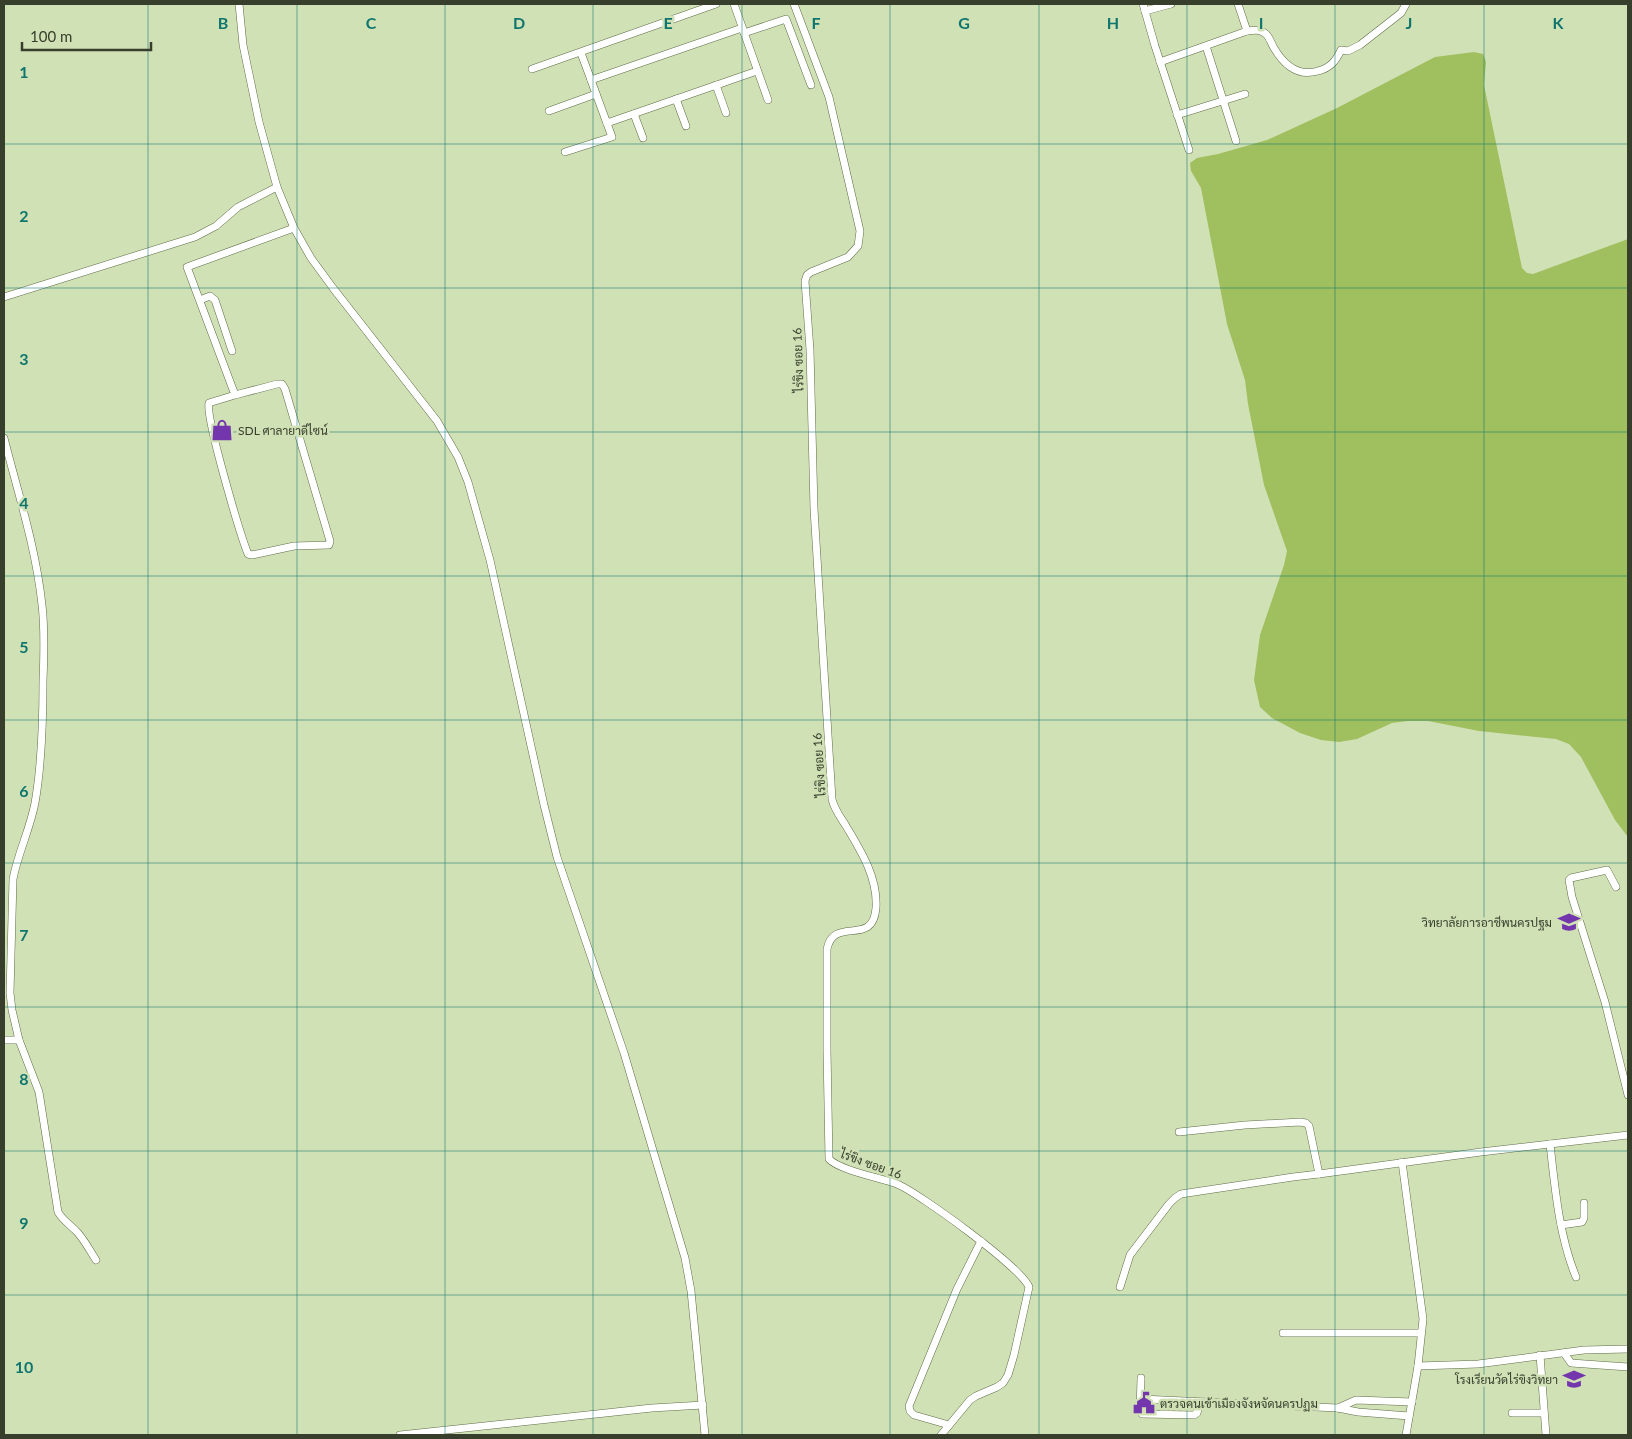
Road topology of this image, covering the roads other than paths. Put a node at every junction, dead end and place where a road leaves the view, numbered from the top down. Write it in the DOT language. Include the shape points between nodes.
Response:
graph roads {
  1 [pos="239,4"];
  2 [pos="716,4"];
  3 [pos="734,4"];
  4 [pos="794,4"];
  5 [pos="1171,4"];
  6 [pos="1238,4"];
  7 [pos="1406,4"];
  8 [pos="1144,7"];
  9 [pos="743,30"];
  10 [pos="1247,31"];
  11 [pos="1206,46"];
  12 [pos="581,52"];
  13 [pos="1160,62"];
  14 [pos="532,69"];
  15 [pos="757,71"];
  16 [pos="591,80"];
  17 [pos="716,85"];
  18 [pos="811,85"];
  19 [pos="596,94"];
  20 [pos="1245,94"];
  21 [pos="676,99"];
  22 [pos="768,100"];
  23 [pos="1224,101"];
  24 [pos="549,111"];
  25 [pos="726,113"];
  26 [pos="634,114"];
  27 [pos="1177,115"];
  28 [pos="607,123"];
  29 [pos="686,126"];
  30 [pos="643,138"];
  31 [pos="1236,141"];
  32 [pos="1189,150"];
  33 [pos="565,152"];
  34 [pos="277,187"];
  35 [pos="294,228"];
  36 [pos="4,297"];
  37 [pos="200,300"];
  38 [pos="224,325"];
  39 [pos="210,330"];
  40 [pos="232,350"];
  41 [pos="235,395"];
  42 [pos="4,438"];
  43 [pos="1616,887"];
  44 [pos="4,1040"];
  45 [pos="20,1040"];
  46 [pos="1628,1095"];
  47 [pos="1179,1132"];
  48 [pos="1628,1135"];
  49 [pos="1550,1144"];
  50 [pos="1402,1162"];
  51 [pos="1319,1174"];
  52 [pos="1584,1203"];
  53 [pos="1561,1225"];
  54 [pos="981,1241"];
  55 [pos="96,1260"];
  56 [pos="1576,1277"];
  57 [pos="1120,1286"];
  58 [pos="1283,1333"];
  59 [pos="1420,1333"];
  60 [pos="1628,1349"];
  61 [pos="1564,1353"];
  62 [pos="1540,1356"];
  63 [pos="1418,1366"];
  64 [pos="1628,1367"];
  65 [pos="1141,1378"];
  66 [pos="1141,1398"];
  67 [pos="1200,1402"];
  68 [pos="1412,1402"];
  69 [pos="703,1405"];
  70 [pos="1338,1408"];
  71 [pos="1512,1413"];
  72 [pos="1544,1414"];
  73 [pos="1409,1416"];
  74 [pos="949,1425"];
  75 [pos="400,1435"];
  76 [pos="705,1435"];
  77 [pos="941,1435"];
  78 [pos="1406,1435"];
  79 [pos="1546,1435"];
  1 -- 34 [label="street" via="243,45"];
  2 -- 12 [label="street"];
  3 -- 9 [label="street"];
  4 -- 54 [label="street, ไร่ขิง ซอย 16" via="829,97 860,231 858,246 848,257 811,272 805,281 814,510 832,799 861,850 874,884 876,901 872,925 836,934 828,946 829,1159 839,1166 900,1185"];
  5 -- 8 [label="street"];
  6 -- 10 [label="street"];
  7 -- 10 [label="street" via="1401,13 1379,32 1348,51 1341,50 1333,63 1317,71 1293,70 1276,52 1266,34"];
  8 -- 13 [label="street"];
  9 -- 15 [label="street"];
  9 -- 16 [label="street"];
  9 -- 18 [label="street" via="786,19"];
  10 -- 11 [label="street"];
  11 -- 13 [label="street"];
  11 -- 23 [label="street"];
  12 -- 14 [label="street"];
  12 -- 16 [label="street"];
  13 -- 27 [label="street"];
  15 -- 17 [label="street"];
  15 -- 22 [label="street"];
  16 -- 19 [label="street"];
  17 -- 21 [label="street"];
  17 -- 25 [label="street"];
  19 -- 24 [label="street"];
  19 -- 28 [label="street"];
  20 -- 23 [label="street"];
  21 -- 26 [label="street"];
  21 -- 29 [label="street"];
  23 -- 27 [label="street"];
  23 -- 31 [label="street"];
  26 -- 28 [label="street"];
  26 -- 30 [label="street"];
  27 -- 32 [label="street"];
  28 -- 33 [label="street" via="612,137"];
  34 -- 35 [label="street"];
  34 -- 36 [label="street" via="238,207 216,226 195,237"];
  35 -- 37 [label="street" via="187,267"];
  35 -- 69 [label="street" via="333,288 436,422 458,457 468,482 490,560 557,857 624,1053 685,1258"];
  37 -- 38 [label="street" via="213,297"];
  37 -- 39 [label="street"];
  38 -- 39 [label="street"];
  38 -- 40 [label="street"];
  39 -- 41 [label="street"];
  41 -- 41 [label="street" via="277,384 286,389 329,545 294,546 248,554 208,408 209,403"];
  42 -- 45 [label="street" via="38,575 44,631 43,727 35,802 13,880 10,994"];
  43 -- 46 [label="street" via="1607,870 1571,878 1569,884 1605,1002"];
  44 -- 45 [label="street"];
  45 -- 55 [label="street" via="40,1092 58,1212"];
  47 -- 51 [label="street" via="1306,1123"];
  48 -- 49 [label="street"];
  49 -- 50 [label="street"];
  49 -- 53 [label="street"];
  50 -- 51 [label="street"];
  50 -- 59 [label="street" via="1421,1304"];
  51 -- 57 [label="street" via="1181,1194 1169,1204 1130,1255"];
  52 -- 53 [label="street" via="1582,1222"];
  53 -- 56 [label="street"];
  54 -- 74 [label="street" via="957,1289 909,1406 913,1414"];
  54 -- 74 [label="street, ไร่ขิง ซอย 16" via="1027,1282 1029,1290 1008,1375 997,1387 970,1400"];
  58 -- 59 [label="street"];
  59 -- 63 [label="street"];
  60 -- 61 [label="street"];
  61 -- 62 [label="street"];
  61 -- 64 [label="street" via="1571,1363"];
  62 -- 63 [label="street" via="1478,1364"];
  62 -- 72 [label="street"];
  63 -- 68 [label="street"];
  65 -- 66 [label="street"];
  66 -- 67 [label="street"];
  66 -- 67 [label="street" via="1142,1414 1194,1415"];
  67 -- 70 [label="street"];
  68 -- 70 [label="street" via="1356,1400"];
  68 -- 73 [label="street"];
  69 -- 75 [label="street"];
  69 -- 76 [label="street"];
  70 -- 73 [label="street"];
  71 -- 72 [label="street"];
  72 -- 79 [label="street"];
  73 -- 78 [label="street"];
  74 -- 77 [label="street, ไร่ขิง ซอย 16"];
}
